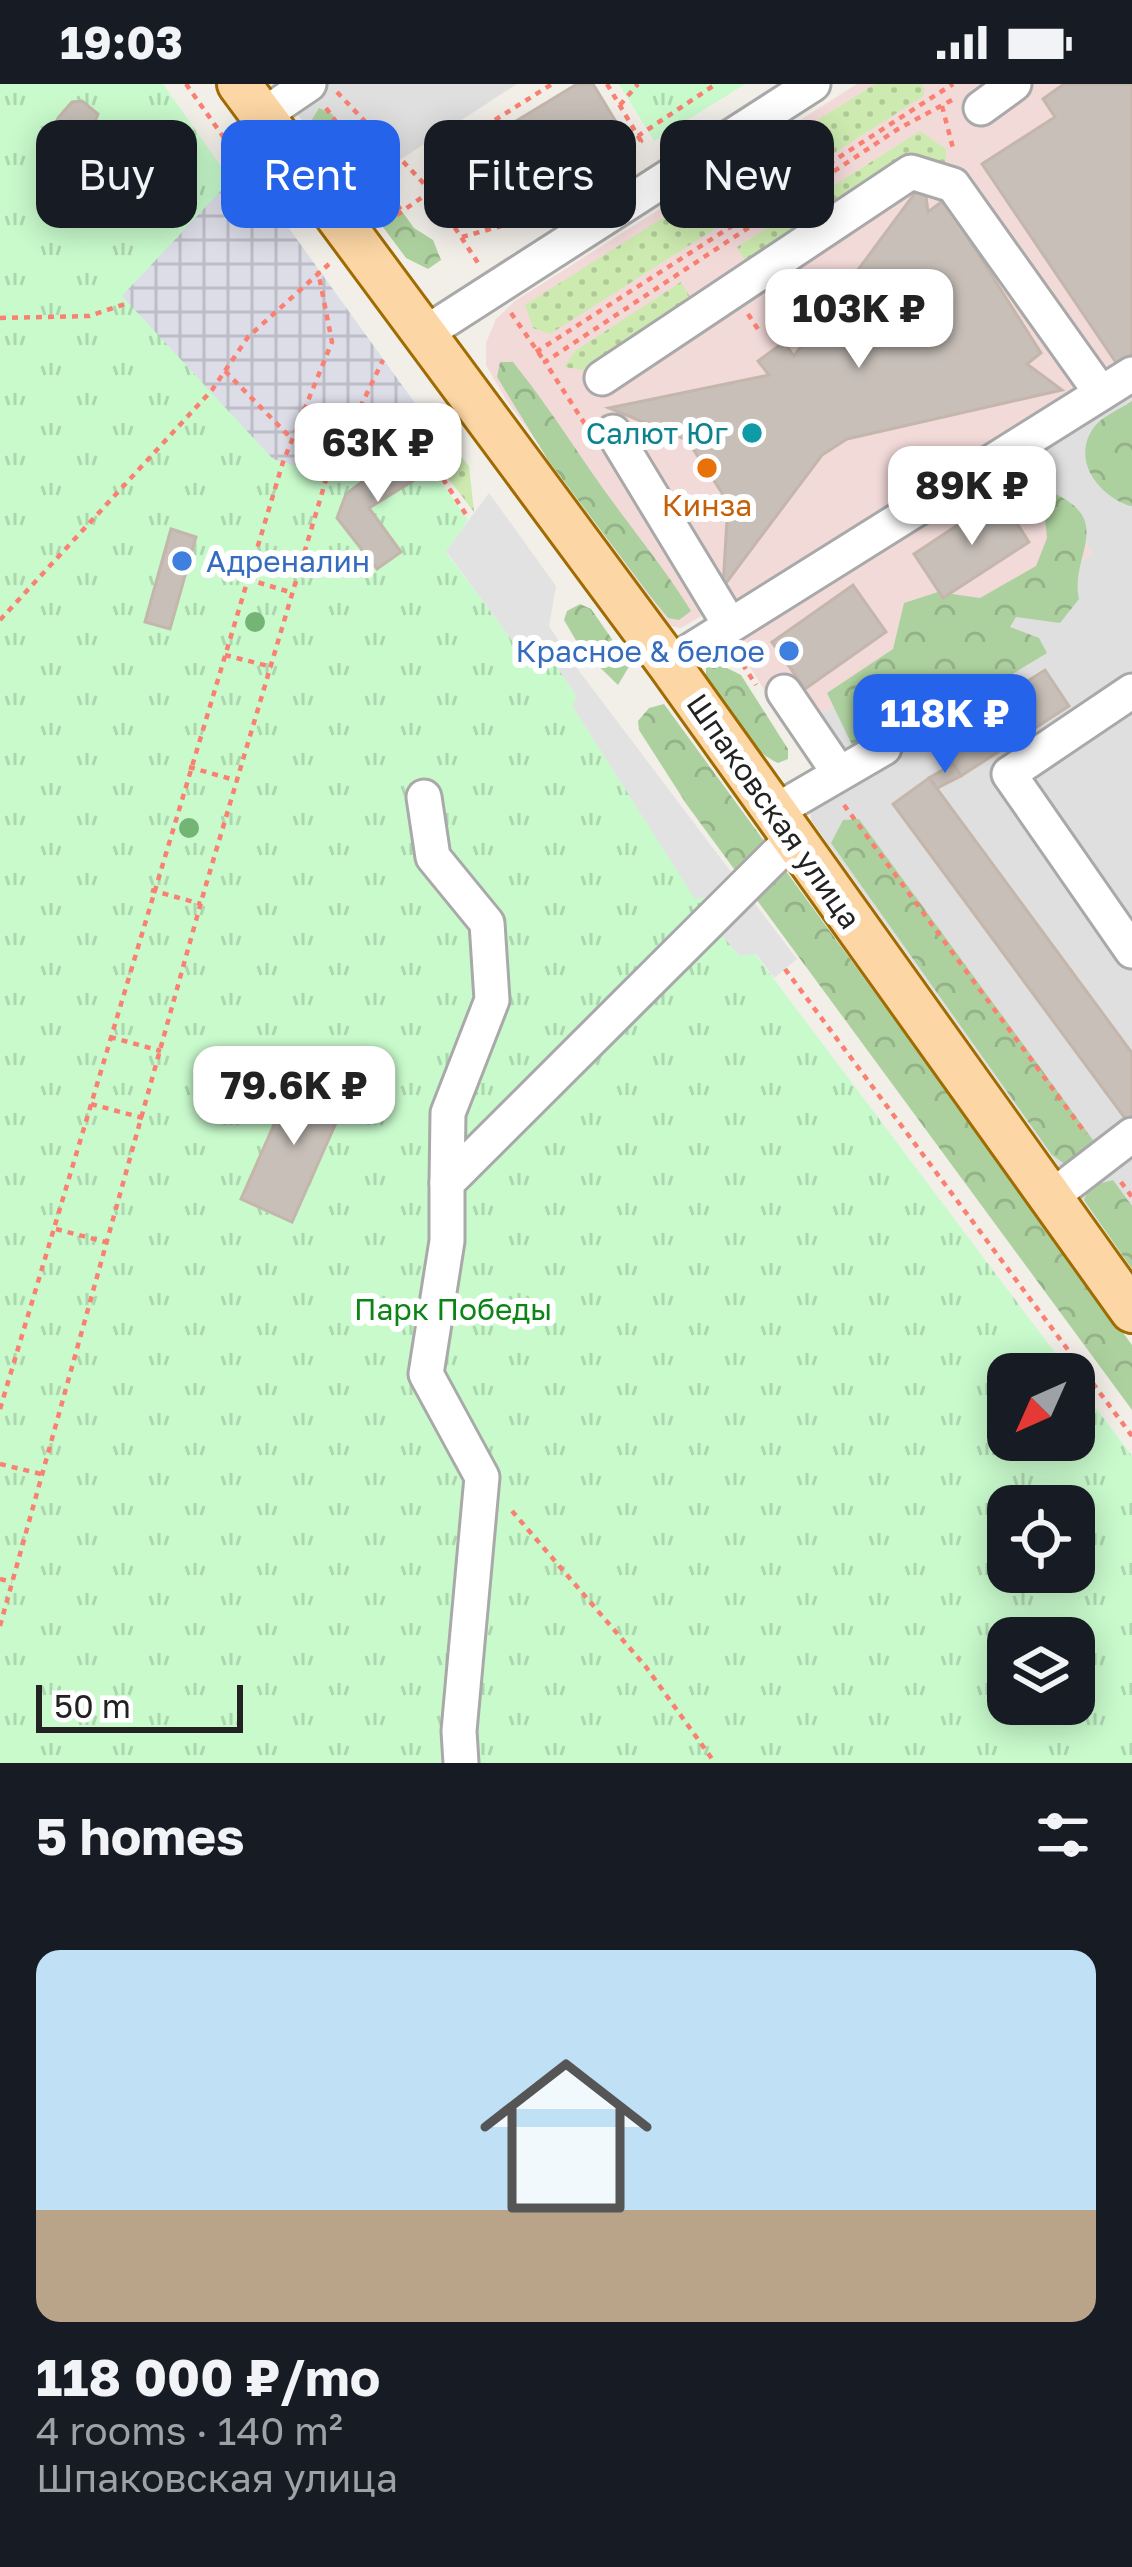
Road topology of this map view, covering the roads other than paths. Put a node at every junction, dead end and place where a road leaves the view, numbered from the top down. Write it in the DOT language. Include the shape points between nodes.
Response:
graph roads {
  1 [pos="309,84"];
  2 [pos="813,84"];
  3 [pos="1014,84"];
  4 [pos="251,100"];
  5 [pos="981,107"];
  6 [pos="422,336"];
  7 [pos="1132,374"];
  8 [pos="602,378"];
  9 [pos="1101,394"];
  10 [pos="613,432"];
  11 [pos="730,625"];
  12 [pos="669,664"];
  13 [pos="784,692"];
  14 [pos="1132,692"];
  15 [pos="884,748"];
  16 [pos="839,773"];
  17 [pos="424,796"];
  18 [pos="784,825"];
  19 [pos="1132,951"];
  20 [pos="1132,1135"];
  21 [pos="447,1184"];
  22 [pos="1050,1198"];
  23 [pos="1132,1311"];
  24 [pos="461,1763"];
  1 -- 4 [label="street"];
  2 -- 6 [label="street"];
  3 -- 5 [label="street"];
  4 -- 6 [label="main road, Шпаковская улица"];
  6 -- 12 [label="main road, Шпаковская улица"];
  7 -- 9 [label="street"];
  8 -- 9 [label="street" via="911,172 953,185"];
  9 -- 11 [label="street"];
  10 -- 11 [label="street"];
  11 -- 12 [label="street"];
  12 -- 18 [label="main road, Шпаковская улица"];
  13 -- 16 [label="street"];
  14 -- 19 [label="street" via="1009,774"];
  15 -- 16 [label="street"];
  16 -- 18 [label="street"];
  17 -- 21 [label="street" via="433,857 487,923 492,1000 448,1113"];
  18 -- 21 [label="street"];
  18 -- 22 [label="main road, Шпаковская улица"];
  20 -- 22 [label="street"];
  21 -- 24 [label="street" via="447,1241 426,1374 482,1477"];
  22 -- 23 [label="main road, Шпаковская улица"];
}
